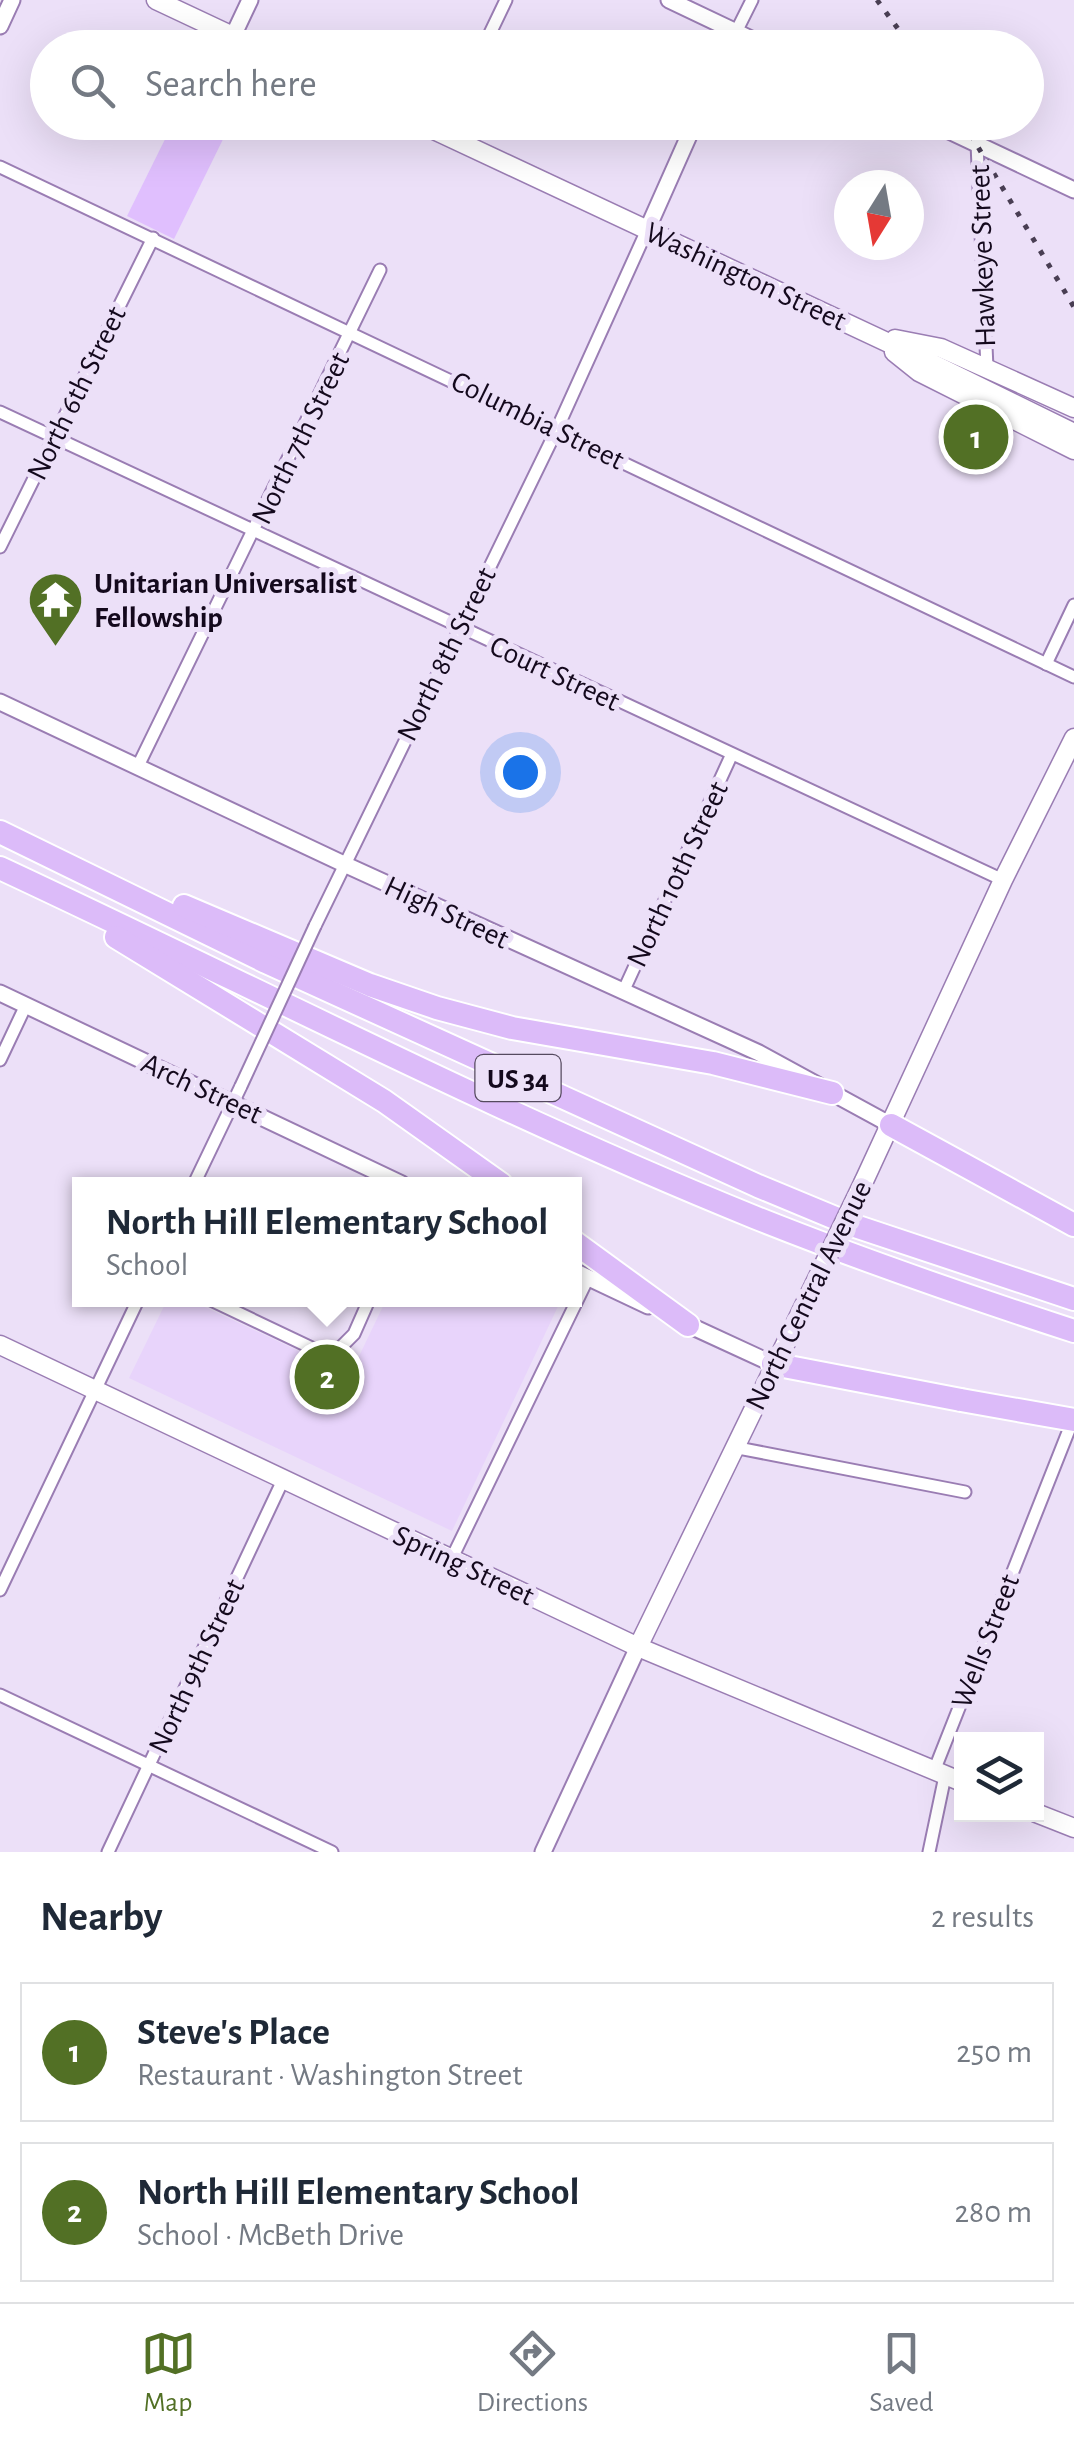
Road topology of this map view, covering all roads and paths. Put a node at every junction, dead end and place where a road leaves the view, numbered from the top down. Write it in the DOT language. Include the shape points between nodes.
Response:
graph roads {
  1 [pos="12,0"];
  2 [pos="156,0"];
  3 [pos="250,0"];
  4 [pos="506,0"];
  5 [pos="670,0"];
  6 [pos="752,0"];
  7 [pos="0,26"];
  8 [pos="220,30"];
  9 [pos="236,30"];
  10 [pos="492,30"];
  11 [pos="716,30"];
  12 [pos="737,30"];
  13 [pos="468,140"];
  14 [pos="687,140"];
  15 [pos="969,140"];
  16 [pos="978,144"];
  17 [pos="0,167"];
  18 [pos="1074,190"];
  19 [pos="646,230"];
  20 [pos="153,238"];
  21 [pos="380,270"];
  22 [pos="352,332"];
  23 [pos="875,336"];
  24 [pos="987,368"];
  25 [pos="1074,408"];
  26 [pos="0,412"];
  27 [pos="557,429"];
  28 [pos="1074,433"];
  29 [pos="53,437"];
  30 [pos="1074,450"];
  31 [pos="254,532"];
  32 [pos="0,547"];
  33 [pos="1074,605"];
  34 [pos="458,628"];
  35 [pos="1046,664"];
  36 [pos="1074,677"];
  37 [pos="0,702"];
  38 [pos="1073,747"];
  39 [pos="731,756"];
  40 [pos="138,766"];
  41 [pos="0,832"];
  42 [pos="346,866"];
  43 [pos="10,872"];
  44 [pos="1002,880"];
  45 [pos="623,992"];
  46 [pos="0,993"];
  47 [pos="26,1005"];
  48 [pos="0,1060"];
  49 [pos="832,1093"];
  50 [pos="234,1103"];
  51 [pos="891,1125"];
  52 [pos="197,1177"];
  53 [pos="387,1177"];
  54 [pos="491,1177"];
  55 [pos="1074,1224"];
  56 [pos="582,1248"];
  57 [pos="582,1274"];
  58 [pos="1074,1299"];
  59 [pos="135,1307"];
  60 [pos="226,1307"];
  61 [pos="366,1307"];
  62 [pos="566,1307"];
  63 [pos="688,1325"];
  64 [pos="1074,1332"];
  65 [pos="0,1345"];
  66 [pos="774,1364"];
  67 [pos="95,1390"];
  68 [pos="1074,1419"];
  69 [pos="733,1447"];
  70 [pos="283,1480"];
  71 [pos="965,1492"];
  72 [pos="450,1560"];
  73 [pos="0,1590"];
  74 [pos="638,1647"];
  75 [pos="0,1695"];
  76 [pos="149,1765"];
  77 [pos="947,1776"];
  78 [pos="1044,1816"];
  79 [pos="1074,1828"];
  80 [pos="324,1850"];
  81 [pos="108,1852"];
  82 [pos="543,1852"];
  83 [pos="929,1852"];
  1 -- 7 [label="street"];
  2 -- 8 [label="main road"];
  3 -- 9 [label="street"];
  4 -- 10 [label="street"];
  5 -- 11 [label="street"];
  6 -- 12 [label="street"];
  13 -- 19 [label="main road, Washington Street"];
  14 -- 19 [label="street, North 8th Street"];
  15 -- 16 [label="street"];
  16 -- 18 [label="street"];
  16 -- 24 [label="street, Hawkeye Street"];
  17 -- 20 [label="street, Columbia Street"];
  19 -- 23 [label="main road, Washington Street"];
  19 -- 27 [label="street, North 8th Street"];
  20 -- 22 [label="street, Columbia Street"];
  20 -- 29 [label="street, North 6th Street"];
  21 -- 22 [label="street, North 7th Street"];
  22 -- 27 [label="street, Columbia Street"];
  22 -- 31 [label="street, North 7th Street"];
  23 -- 24 [label="main road" via="941,348"];
  23 -- 28 [label="main road, Washington Street"];
  23 -- 30 [label="main road" via="918,372"];
  24 -- 25 [label="main road"];
  26 -- 29 [label="street, Court Street"];
  27 -- 34 [label="street, North 8th Street"];
  27 -- 35 [label="street, Columbia Street"];
  29 -- 31 [label="street, Court Street"];
  29 -- 32 [label="street, North 6th Street"];
  31 -- 34 [label="street, Court Street"];
  31 -- 40 [label="street, North 7th Street"];
  33 -- 35 [label="street"];
  34 -- 39 [label="street, Court Street"];
  34 -- 42 [label="street, North 8th Street"];
  35 -- 36 [label="street, Columbia Street"];
  37 -- 40 [label="street, High Street"];
  38 -- 44 [label="main road, North Central Avenue"];
  39 -- 44 [label="street, Court Street"];
  39 -- 45 [label="street, North 10th Street"];
  40 -- 42 [label="street, High Street"];
  41 -- 49 [label="highway" via="438,1008"];
  41 -- 58 [label="highway, US 34" via="758,1186 852,1225"];
  42 -- 45 [label="street, High Street"];
  42 -- 50 [label="street, North 8th Street, bridge"];
  43 -- 54 [label="highway" via="384,1101"];
  43 -- 64 [label="highway, US 34" via="620,1160 858,1258"];
  44 -- 51 [label="main road, North Central Avenue"];
  45 -- 49 [label="street, High Street"];
  46 -- 47 [label="street, Arch Street"];
  47 -- 48 [label="street"];
  47 -- 50 [label="street, Arch Street"];
  49 -- 51 [label="street, High Street"];
  50 -- 52 [label="street, North 8th Street"];
  50 -- 53 [label="street, Arch Street"];
  51 -- 55 [label="highway"];
  51 -- 66 [label="main road, North Central Avenue, bridge"];
  56 -- 63 [label="highway"];
  57 -- 63 [label="street"];
  59 -- 67 [label="street"];
  60 -- 61 [label="street" via="316,1350 339,1349"];
  62 -- 72 [label="street"];
  63 -- 66 [label="street"];
  65 -- 67 [label="main road, Spring Street"];
  66 -- 68 [label="highway, bridge"];
  66 -- 69 [label="main road, North Central Avenue"];
  67 -- 70 [label="main road, Spring Street"];
  67 -- 73 [label="street"];
  68 -- 77 [label="street, Wells Street" via="1035,1511"];
  69 -- 71 [label="street"];
  69 -- 74 [label="main road, North Central Avenue"];
  70 -- 72 [label="main road, Spring Street"];
  70 -- 76 [label="street, North 9th Street"];
  72 -- 74 [label="main road, Spring Street"];
  74 -- 77 [label="main road, Spring Street"];
  74 -- 82 [label="street, North Central Avenue"];
  75 -- 76 [label="street"];
  76 -- 80 [label="street"];
  76 -- 81 [label="street, North 9th Street"];
  77 -- 83 [label="street, Wells Street"];
  78 -- 79 [label="main road"];
}
